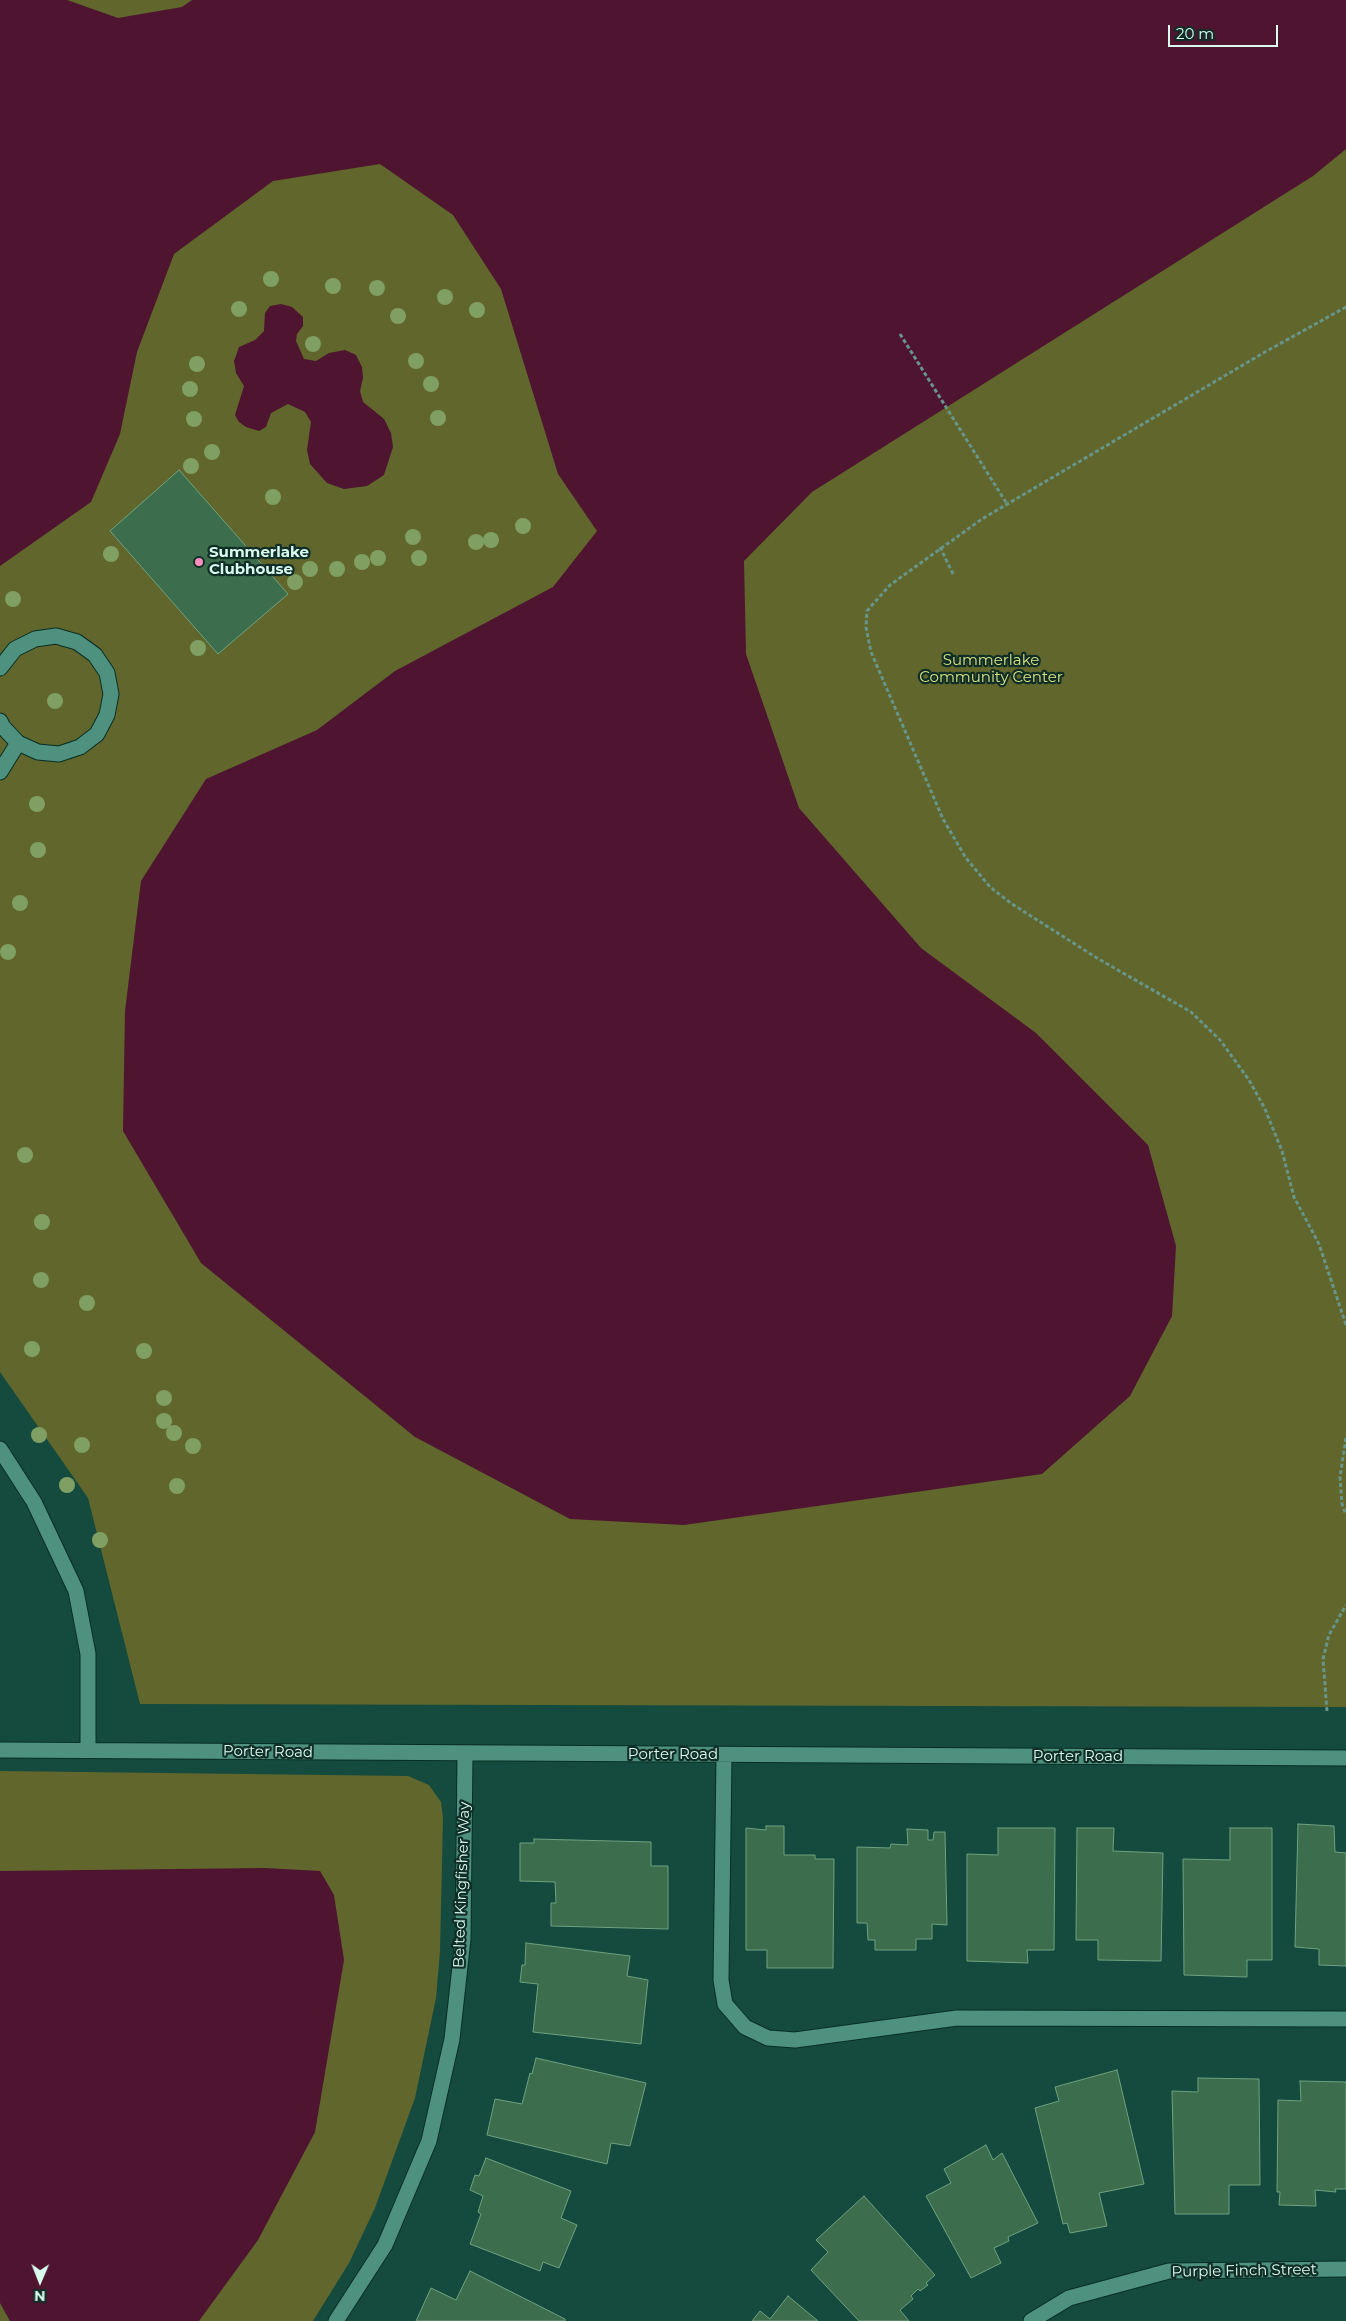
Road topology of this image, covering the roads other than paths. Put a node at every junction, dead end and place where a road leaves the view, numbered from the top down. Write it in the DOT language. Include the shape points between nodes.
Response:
graph roads {
  1 [pos="0,668"];
  2 [pos="0,721"];
  3 [pos="18,743"];
  4 [pos="0,772"];
  5 [pos="0,1449"];
  6 [pos="0,1750"];
  7 [pos="88,1750"];
  8 [pos="465,1754"];
  9 [pos="724,1756"];
  10 [pos="1346,1758"];
  11 [pos="1346,2019"];
  12 [pos="1346,2269"];
  13 [pos="336,2321"];
  14 [pos="1032,2321"];
  1 -- 3 [label="street" via="15,649 35,639 56,636 83,646 95,655 107,672 111,694 108,715 97,734 80,747 59,754 38,752"];
  2 -- 3 [label="street"];
  3 -- 4 [label="street"];
  5 -- 7 [label="street" via="34,1502 76,1591 88,1654"];
  6 -- 7 [label="street, Porter Road"];
  7 -- 8 [label="street, Porter Road"];
  8 -- 9 [label="street, Porter Road"];
  8 -- 13 [label="street, Belted Kingfisher Way" via="463,1939 452,2039 429,2141 386,2245"];
  9 -- 10 [label="street, Porter Road"];
  9 -- 11 [label="street" via="720,1980 725,2004 746,2028 768,2038 795,2040 957,2018"];
  12 -- 14 [label="street, Purple Finch Street" via="1169,2271 1069,2298"];
}
